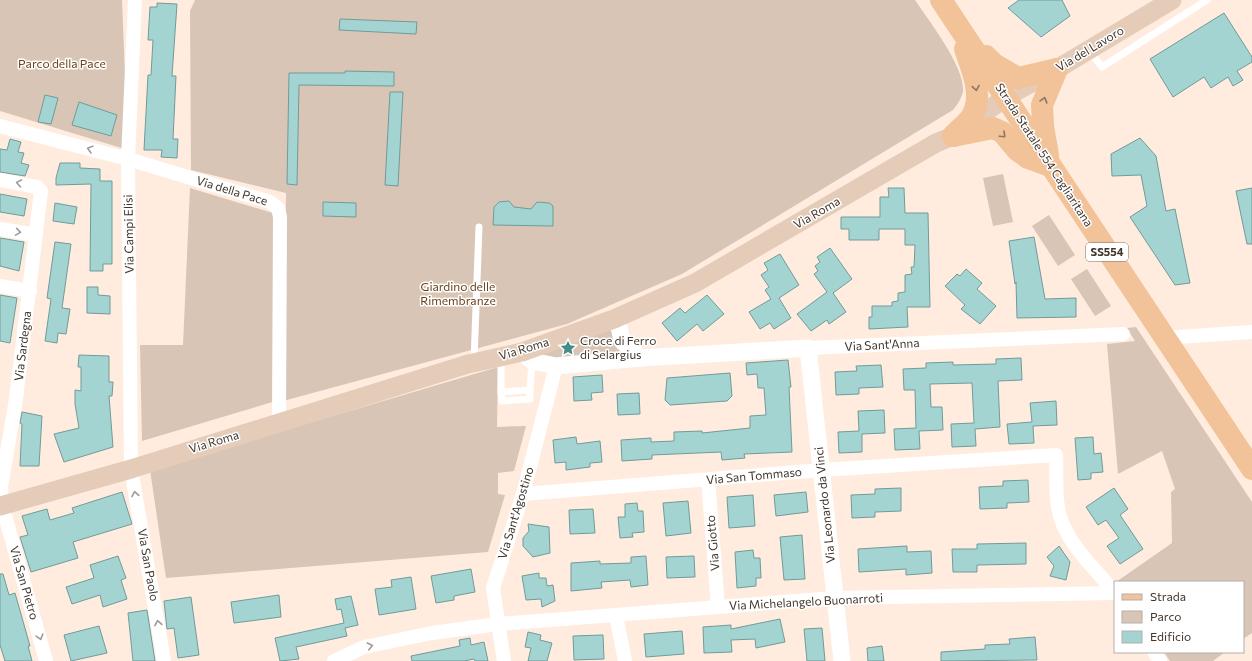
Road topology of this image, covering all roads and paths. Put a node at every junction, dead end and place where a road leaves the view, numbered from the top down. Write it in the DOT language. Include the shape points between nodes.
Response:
graph roads {
  1 [pos="135,0"];
  2 [pos="941,0"];
  3 [pos="1172,0"];
  4 [pos="1206,0"];
  5 [pos="957,24"];
  6 [pos="1088,50"];
  7 [pos="1057,69"];
  8 [pos="1006,97"];
  9 [pos="0,126"];
  10 [pos="953,136"];
  11 [pos="128,159"];
  12 [pos="1050,166"];
  13 [pos="0,180"];
  14 [pos="479,227"];
  15 [pos="0,229"];
  16 [pos="36,235"];
  17 [pos="0,286"];
  18 [pos="30,291"];
  19 [pos="617,318"];
  20 [pos="1252,332"];
  21 [pos="1123,334"];
  22 [pos="1164,338"];
  23 [pos="808,348"];
  24 [pos="527,356"];
  25 [pos="501,357"];
  26 [pos="640,358"];
  27 [pos="474,363"];
  28 [pos="556,366"];
  29 [pos="279,422"];
  30 [pos="131,468"];
  31 [pos="1252,469"];
  32 [pos="822,470"];
  33 [pos="708,479"];
  34 [pos="523,494"];
  35 [pos="1,505"];
  36 [pos="1114,592"];
  37 [pos="1114,593"];
  38 [pos="834,598"];
  39 [pos="718,608"];
  40 [pos="616,616"];
  41 [pos="498,624"];
  42 [pos="46,661"];
  43 [pos="164,661"];
  44 [pos="334,661"];
  45 [pos="504,661"];
  46 [pos="625,661"];
  47 [pos="842,661"];
  1 -- 11 [label="street, Via Campi Elisi"];
  2 -- 5 [label="main road, Strada Statale 554 Cagliaritana / SS554"];
  3 -- 6 [label="main road, Via del Lavoro"];
  4 -- 6 [label="lane" via="1102,67"];
  5 -- 7 [label="main road" via="994,64 1018,78"];
  5 -- 8 [label="main road, Strada Statale 554 Cagliaritana / SS554"];
  5 -- 10 [label="main road, one-way" via="978,96 973,115"];
  6 -- 7 [label="main road, Via del Lavoro"];
  7 -- 8 [label="main road, Via del Lavoro"];
  12 -- 7 [label="main road, one-way" via="1042,105"];
  8 -- 10 [label="main road, Via Roma"];
  8 -- 12 [label="main road, Strada Statale 554 Cagliaritana / SS554"];
  11 -- 9 [label="street, Via della Pace, one-way"];
  10 -- 12 [label="main road, one-way" via="993,128 1002,132 1016,150 1028,158"];
  10 -- 19 [label="main road, Via Roma" via="936,143 695,283"];
  11 -- 29 [label="street, Via della Pace" via="270,202 278,208"];
  11 -- 30 [label="street, Via Campi Elisi"];
  12 -- 22 [label="main road, Strada Statale 554 Cagliaritana / SS554"];
  16 -- 13 [label="street, Via Sardegna, one-way" via="41,191 37,187"];
  14 -- 27 [label="lane"];
  15 -- 16 [label="street, one-way"];
  16 -- 18 [label="street, Via Sardegna"];
  17 -- 18 [label="street"];
  18 -- 35 [label="street, Via Sardegna" via="15,410 1,487"];
  19 -- 24 [label="main road, Via Roma"];
  19 -- 26 [label="street" via="622,340"];
  20 -- 22 [label="street"];
  21 -- 23 [label="street, Via Sant'Anna"];
  22 -- 31 [label="main road, Strada Statale 554 Cagliaritana / SS554"];
  23 -- 26 [label="street, Via Sant'Anna"];
  23 -- 32 [label="street, Via Leonardo da Vinci"];
  24 -- 25 [label="main road, Via Roma"];
  24 -- 25 [label="lane" via="530,390 501,392"];
  24 -- 28 [label="street, Via Sant'Anna"];
  25 -- 27 [label="main road, Via Roma"];
  26 -- 28 [label="street, Via Sant'Anna"];
  27 -- 29 [label="main road, Via Roma"];
  28 -- 34 [label="street, Via Sant'Agostino"];
  29 -- 30 [label="main road, Via Roma"];
  30 -- 35 [label="main road, Via Roma"];
  43 -- 30 [label="street, Via San Paolo, one-way"];
  32 -- 33 [label="street, Via San Tommaso"];
  32 -- 36 [label="street, Via San Tommaso" via="1056,455 1058,507 1062,522 1072,542"];
  32 -- 38 [label="street, Via Leonardo da Vinci"];
  33 -- 34 [label="street, Via San Tommaso"];
  33 -- 39 [label="street, Via Giotto"];
  34 -- 41 [label="street, Via Sant'Agostino" via="493,588"];
  35 -- 42 [label="street, Via San Pietro, one-way"];
  37 -- 38 [label="street, Via Michelangelo Buonarroti"];
  38 -- 39 [label="street, Via Michelangelo Buonarroti"];
  38 -- 47 [label="street, Via Leonardo da Vinci"];
  39 -- 40 [label="street, Via Michelangelo Buonarroti"];
  40 -- 41 [label="street, Via Michelangelo Buonarroti"];
  40 -- 46 [label="street"];
  44 -- 41 [label="street, Via Michelangelo Buonarroti, one-way" via="364,647 432,633"];
  41 -- 45 [label="street, Via Sant'Agostino"];
}
